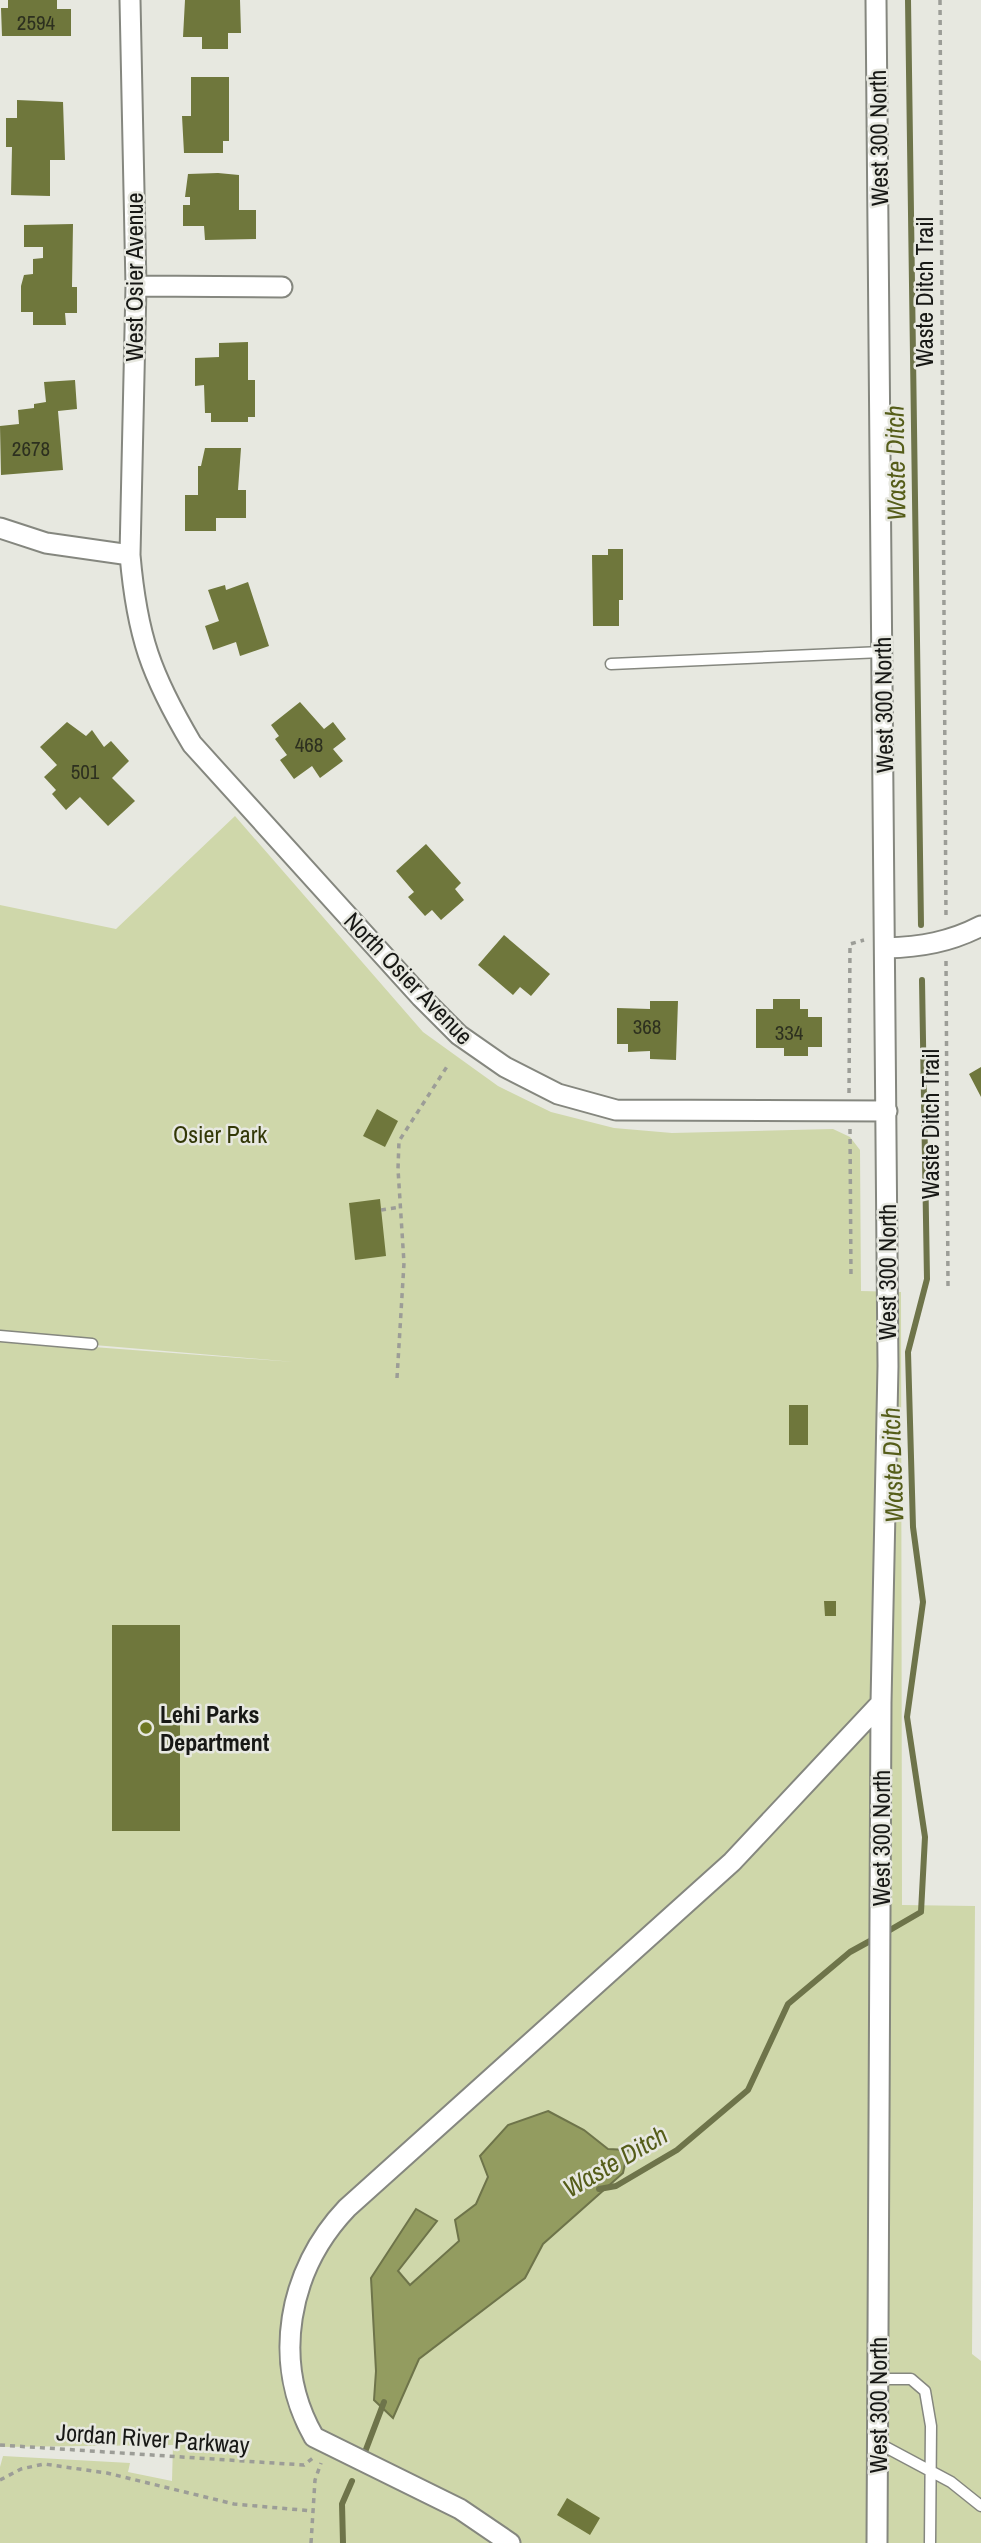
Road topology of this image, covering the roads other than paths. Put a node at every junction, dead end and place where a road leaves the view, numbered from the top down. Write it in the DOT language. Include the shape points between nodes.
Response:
graph roads {
  1 [pos="130,0"];
  2 [pos="876,0"];
  3 [pos="136,286"];
  4 [pos="282,287"];
  5 [pos="0,528"];
  6 [pos="130,555"];
  7 [pos="883,652"];
  8 [pos="611,664"];
  9 [pos="981,926"];
  10 [pos="886,948"];
  11 [pos="887,1111"];
  12 [pos="0,1336"];
  13 [pos="92,1344"];
  14 [pos="881,1703"];
  15 [pos="878,2379"];
  16 [pos="878,2443"];
  17 [pos="931,2471"];
  18 [pos="981,2506"];
  19 [pos="510,2543"];
  20 [pos="877,2543"];
  21 [pos="930,2543"];
  1 -- 3 [label="street, West Osier Avenue"];
  2 -- 7 [label="street, West 300 North"];
  3 -- 4 [label="street"];
  3 -- 6 [label="street, West Osier Avenue"];
  5 -- 6 [label="street" via="46,543"];
  6 -- 11 [label="street, North Osier Avenue" via="138,623 149,662 192,744 459,1035 505,1067 558,1094 616,1110"];
  7 -- 8 [label="lane"];
  7 -- 10 [label="street, West 300 North"];
  9 -- 10 [label="street" via="956,939"];
  10 -- 11 [label="street, West 300 North"];
  11 -- 14 [label="street, West 300 North" via="888,1366"];
  12 -- 13 [label="lane"];
  14 -- 15 [label="street, West 300 North"];
  14 -- 19 [label="street" via="732,1862 347,2208 313,2254 290,2321 288,2353 300,2414 314,2437 460,2509"];
  15 -- 16 [label="street, West 300 North"];
  15 -- 17 [label="lane" via="911,2379 925,2391"];
  16 -- 17 [label="lane"];
  16 -- 20 [label="street, West 300 North"];
  17 -- 18 [label="lane"];
  17 -- 21 [label="lane"];
}
